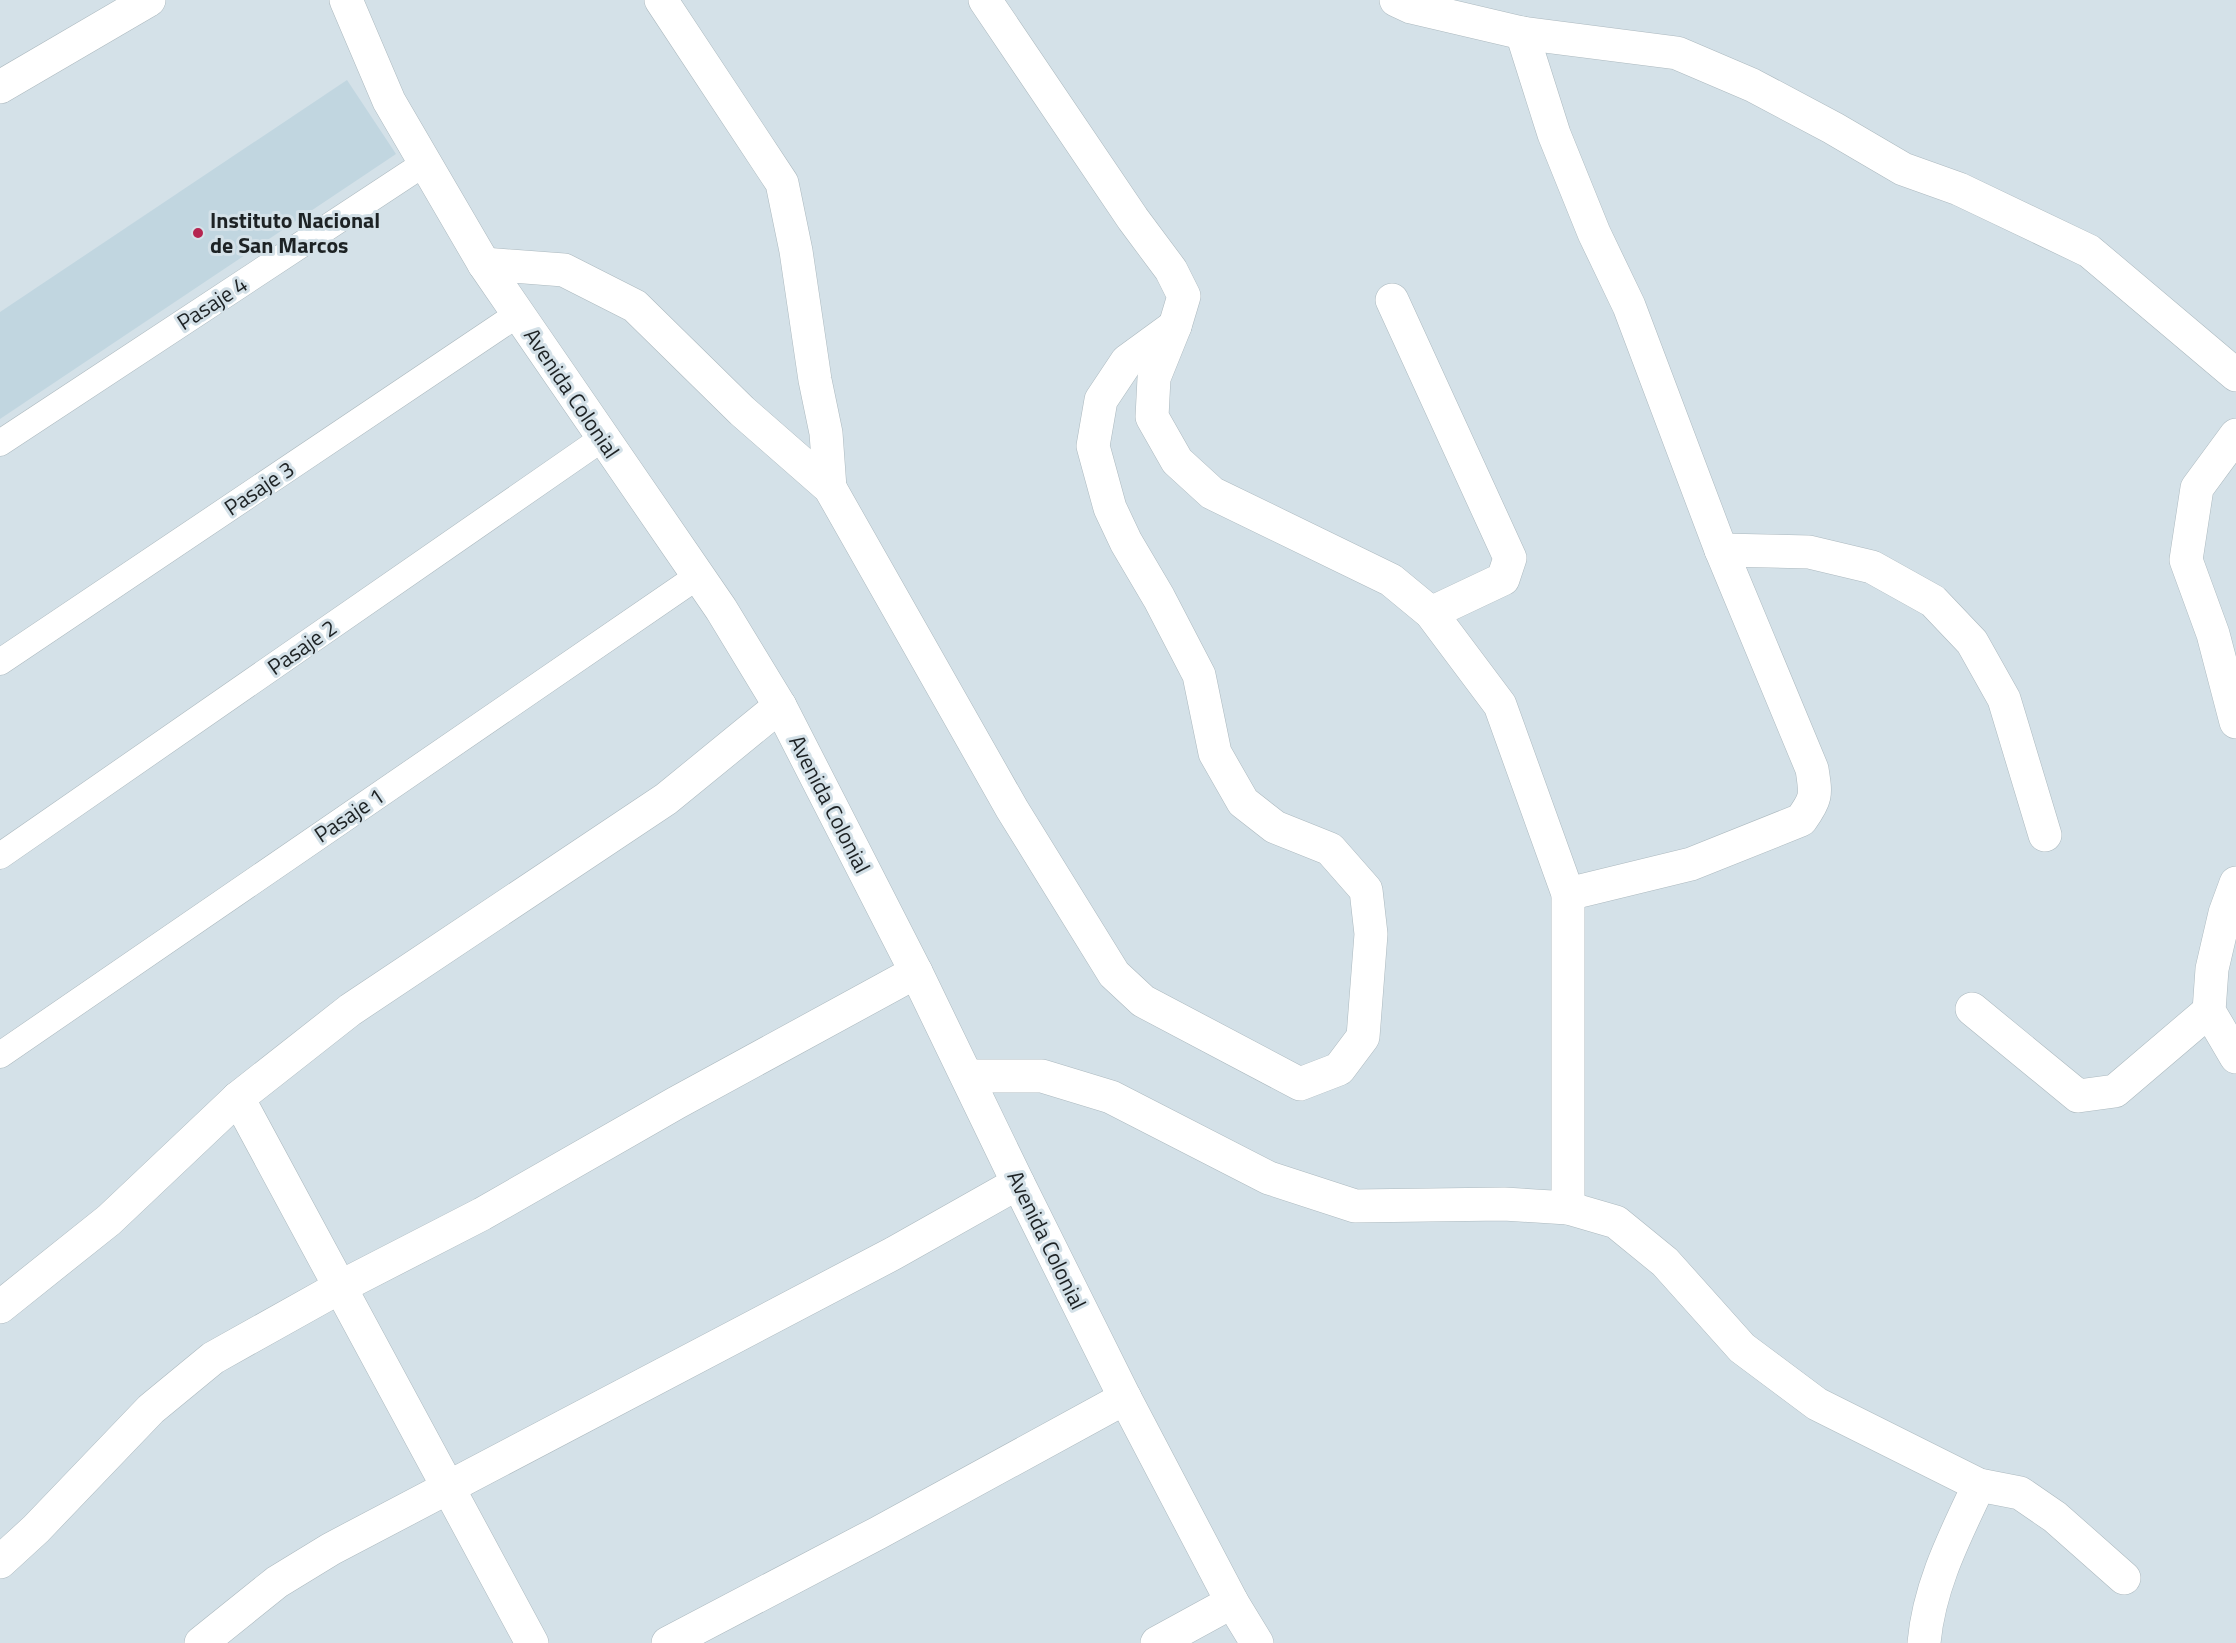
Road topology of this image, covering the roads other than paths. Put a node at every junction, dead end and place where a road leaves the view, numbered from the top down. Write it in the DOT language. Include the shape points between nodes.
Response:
graph roads {
  1 [pos="149,0"];
  2 [pos="346,0"];
  3 [pos="661,0"];
  4 [pos="985,0"];
  5 [pos="1396,0"];
  6 [pos="1522,33"];
  7 [pos="0,87"];
  8 [pos="425,163"];
  9 [pos="484,264"];
  10 [pos="1392,300"];
  11 [pos="518,314"];
  12 [pos="1176,326"];
  13 [pos="2236,375"];
  14 [pos="2236,435"];
  15 [pos="603,438"];
  16 [pos="0,443"];
  17 [pos="830,488"];
  18 [pos="1721,550"];
  19 [pos="698,576"];
  20 [pos="1431,613"];
  21 [pos="0,662"];
  22 [pos="780,706"];
  23 [pos="2236,722"];
  24 [pos="2045,835"];
  25 [pos="0,856"];
  26 [pos="2236,883"];
  27 [pos="1568,894"];
  28 [pos="916,972"];
  29 [pos="1972,1009"];
  30 [pos="2209,1011"];
  31 [pos="0,1055"];
  32 [pos="2236,1057"];
  33 [pos="967,1077"];
  34 [pos="238,1098"];
  35 [pos="1018,1183"];
  36 [pos="1568,1208"];
  37 [pos="340,1287"];
  38 [pos="0,1307"];
  39 [pos="1125,1398"];
  40 [pos="1979,1485"];
  41 [pos="449,1488"];
  42 [pos="0,1562"];
  43 [pos="2124,1578"];
  44 [pos="1232,1602"];
  45 [pos="201,1643"];
  46 [pos="532,1643"];
  47 [pos="668,1643"];
  48 [pos="1157,1643"];
  49 [pos="1257,1643"];
  50 [pos="1924,1643"];
  1 -- 7 [label="street"];
  2 -- 8 [label="street, Avenida Colonial" via="389,101"];
  3 -- 17 [label="street" via="782,183 826,433"];
  4 -- 12 [label="street" via="1171,270 1184,296"];
  5 -- 6 [label="street"];
  6 -- 13 [label="street" via="1677,53 1752,85 1903,169 1959,189 2089,251"];
  6 -- 18 [label="street" via="1554,134 1629,306"];
  8 -- 9 [label="street, Avenida Colonial"];
  8 -- 16 [label="street, Pasaje 4"];
  9 -- 11 [label="street, Avenida Colonial"];
  9 -- 17 [label="street" via="564,270 635,306 742,411"];
  10 -- 20 [label="street" via="1510,558 1503,579"];
  11 -- 15 [label="street, Avenida Colonial"];
  11 -- 21 [label="street, Pasaje 3"];
  12 -- 17 [label="street" via="1127,361 1101,400 1093,446 1110,508 1199,675 1215,753 1243,802 1275,827 1330,849 1366,890 1371,934 1363,1037 1339,1069 1300,1084 1143,1001 1114,974 1012,809"];
  12 -- 20 [label="street" via="1154,378 1152,417 1178,461 1212,492 1391,580"];
  14 -- 23 [label="street" via="2198,488 2186,560 2213,634"];
  15 -- 19 [label="street, Avenida Colonial"];
  15 -- 25 [label="street, Pasaje 2"];
  18 -- 24 [label="street" via="1809,552 1872,567 1934,601 1972,642 2004,699"];
  18 -- 27 [label="street" via="1812,769 1816,794 1813,801 1801,820 1691,864"];
  19 -- 22 [label="street, Avenida Colonial"];
  19 -- 31 [label="street, Pasaje 1"];
  20 -- 27 [label="street" via="1500,705"];
  22 -- 28 [label="street, Avenida Colonial"];
  22 -- 34 [label="street" via="666,799 350,1010"];
  26 -- 30 [label="street" via="2212,969"];
  27 -- 36 [label="street"];
  28 -- 33 [label="street, Avenida Colonial"];
  28 -- 37 [label="street" via="482,1214"];
  29 -- 30 [label="street" via="2078,1096 2115,1091"];
  30 -- 32 [label="street"];
  33 -- 35 [label="street, Avenida Colonial"];
  33 -- 36 [label="street" via="1042,1076 1111,1097 1269,1178 1355,1206 1504,1204"];
  34 -- 37 [label="street"];
  34 -- 38 [label="street" via="109,1220"];
  35 -- 39 [label="street, Avenida Colonial"];
  35 -- 41 [label="street" via="894,1253"];
  36 -- 40 [label="street" via="1616,1222 1665,1262 1742,1348 1817,1404"];
  37 -- 41 [label="street"];
  37 -- 42 [label="street" via="213,1358 152,1409"];
  39 -- 44 [label="street, Avenida Colonial"];
  39 -- 47 [label="street"];
  40 -- 43 [label="street" via="2020,1493 2055,1517"];
  40 -- 50 [label="street" via="1940,1568 1925,1621"];
  41 -- 45 [label="street" via="277,1582"];
  41 -- 46 [label="street"];
  44 -- 48 [label="street"];
  44 -- 49 [label="street, Avenida Colonial"];
}
